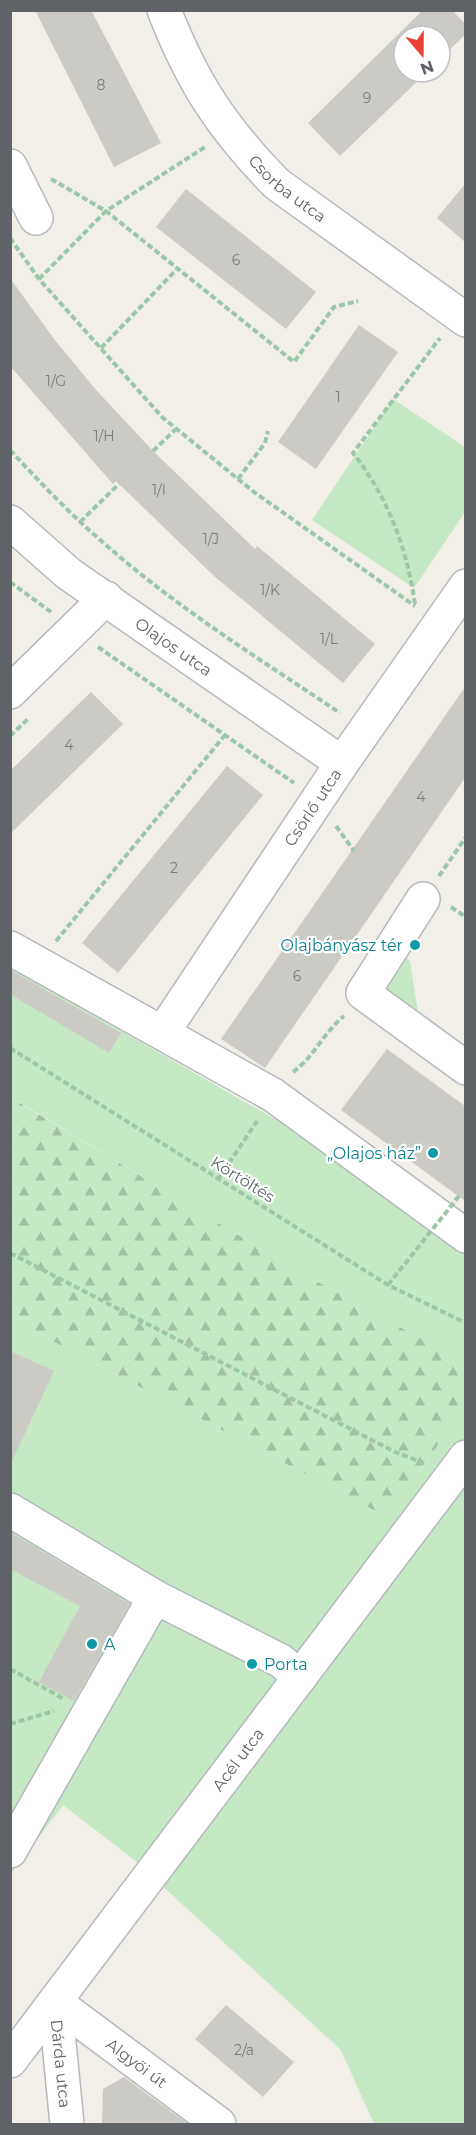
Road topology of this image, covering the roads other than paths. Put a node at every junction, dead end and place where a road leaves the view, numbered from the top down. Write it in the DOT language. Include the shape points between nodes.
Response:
graph roads {
  1 [pos="164,10"];
  2 [pos="10,166"];
  3 [pos="36,218"];
  4 [pos="454,328"];
  5 [pos="10,522"];
  6 [pos="465,585"];
  7 [pos="106,598"];
  8 [pos="10,692"];
  9 [pos="335,758"];
  10 [pos="423,899"];
  11 [pos="24,956"];
  12 [pos="164,1032"];
  13 [pos="465,1068"];
  14 [pos="465,1236"];
  15 [pos="459,1466"];
  16 [pos="10,1510"];
  17 [pos="155,1597"];
  18 [pos="300,1677"];
  19 [pos="10,1851"];
  20 [pos="55,2002"];
  21 [pos="10,2061"];
  22 [pos="67,2124"];
  23 [pos="219,2124"];
  1 -- 4 [label="street, Csorba utca" via="205,98 229,133 277,184"];
  2 -- 3 [label="street"];
  5 -- 7 [label="street, Olajos utca" via="69,573"];
  6 -- 9 [label="street, Csörlő utca"];
  7 -- 8 [label="street"];
  7 -- 9 [label="street, Olajos utca"];
  9 -- 12 [label="street, Csörlő utca"];
  10 -- 13 [label="street" via="363,993"];
  11 -- 12 [label="street"];
  12 -- 14 [label="street" via="273,1095"];
  15 -- 18 [label="street, Acél utca"];
  16 -- 17 [label="street"];
  17 -- 18 [label="street" via="281,1661"];
  17 -- 19 [label="street" via="83,1709"];
  18 -- 20 [label="street, Acél utca"];
  20 -- 21 [label="street, Acél utca"];
  20 -- 22 [label="street, Dárda utca"];
  20 -- 23 [label="street, Algyői út"];
}
